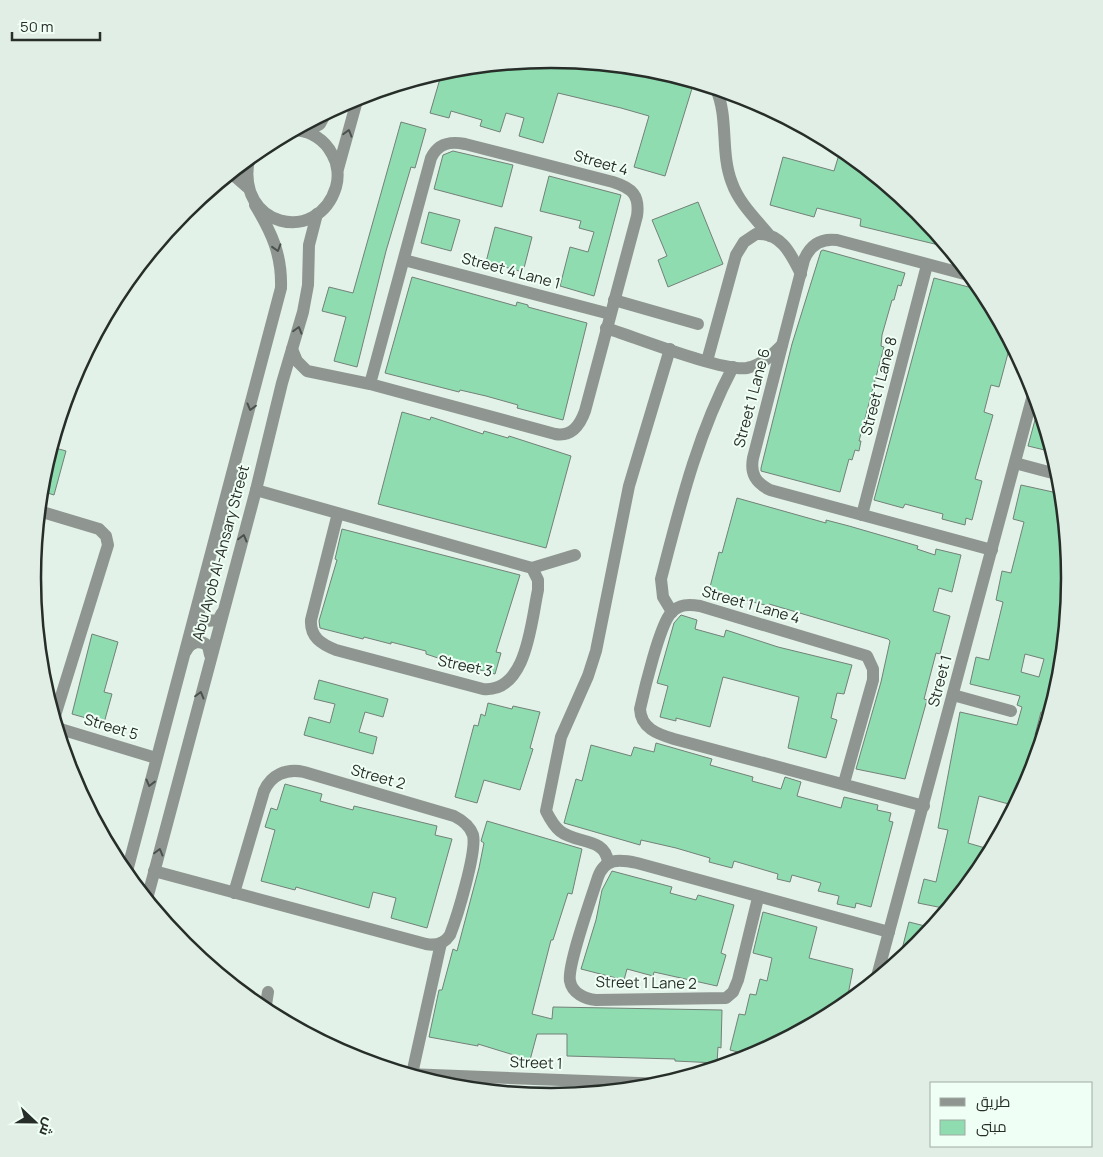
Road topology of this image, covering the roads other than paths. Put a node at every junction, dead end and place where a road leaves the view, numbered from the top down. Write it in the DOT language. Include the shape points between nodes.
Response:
graph roads {
  1 [pos="719,96"];
  2 [pos="355,107"];
  3 [pos="304,133"];
  4 [pos="338,169"];
  5 [pos="246,170"];
  6 [pos="236,178"];
  7 [pos="247,187"];
  8 [pos="255,205"];
  9 [pos="317,214"];
  10 [pos="770,236"];
  11 [pos="404,260"];
  12 [pos="927,265"];
  13 [pos="960,273"];
  14 [pos="801,274"];
  15 [pos="614,300"];
  16 [pos="610,314"];
  17 [pos="698,324"];
  18 [pos="606,328"];
  19 [pos="782,345"];
  20 [pos="292,349"];
  21 [pos="670,349"];
  22 [pos="707,361"];
  23 [pos="733,367"];
  24 [pos="307,371"];
  25 [pos="282,383"];
  26 [pos="370,384"];
  27 [pos="1031,403"];
  28 [pos="1015,463"];
  29 [pos="1050,472"];
  30 [pos="256,490"];
  31 [pos="46,513"];
  32 [pos="338,513"];
  33 [pos="862,515"];
  34 [pos="992,550"];
  35 [pos="575,555"];
  36 [pos="532,568"];
  37 [pos="198,609"];
  38 [pos="672,612"];
  39 [pos="222,613"];
  40 [pos="186,651"];
  41 [pos="210,656"];
  42 [pos="953,696"];
  43 [pos="58,706"];
  44 [pos="1011,711"];
  45 [pos="64,730"];
  46 [pos="156,758"];
  47 [pos="844,783"];
  48 [pos="924,806"];
  49 [pos="608,862"];
  50 [pos="129,864"];
  51 [pos="154,871"];
  52 [pos="149,892"];
  53 [pos="234,893"];
  54 [pos="758,898"];
  55 [pos="889,932"];
  56 [pos="441,944"];
  57 [pos="881,968"];
  58 [pos="268,992"];
  59 [pos="266,1002"];
  60 [pos="410,1069"];
  61 [pos="439,1076"];
  62 [pos="599,1086"];
  1 -- 10 [label="street" via="732,184 743,204"];
  4 -- 2 [label="street, one-way"];
  3 -- 4 [label="street" via="326,144"];
  4 -- 9 [label="street" via="334,196"];
  5 -- 7 [label="street"];
  6 -- 7 [label="street"];
  7 -- 8 [label="street, Abu Ayob Al-Ansary Street"];
  8 -- 9 [label="street" via="282,222 298,222"];
  8 -- 37 [label="street, Abu Ayob Al-Ansary Street, one-way" via="276,243 281,265 281,288"];
  20 -- 9 [label="street, Abu Ayob Al-Ansary Street, one-way" via="305,304 308,245"];
  10 -- 14 [label="street" via="784,245"];
  10 -- 22 [label="street" via="756,234 750,237 736,255"];
  11 -- 15 [label="street, Street 4" via="434,151 443,144 460,143 613,182 631,190 638,200 638,216"];
  11 -- 16 [label="street, Street 4 Lane 1"];
  11 -- 26 [label="street, Street 4"];
  12 -- 13 [label="street, Street 1 Lane 6"];
  12 -- 14 [label="street, Street 1 Lane 6" via="832,240 812,246 806,254"];
  12 -- 33 [label="street, Street 1 Lane 8"];
  14 -- 19 [label="street, Street 1 Lane 6"];
  15 -- 16 [label="street, Street 4"];
  15 -- 17 [label="street"];
  16 -- 18 [label="street, Street 4"];
  18 -- 21 [label="street"];
  18 -- 26 [label="street, Street 4" via="584,415 575,429 567,434 555,434"];
  19 -- 23 [label="street" via="760,364 747,368"];
  19 -- 33 [label="street, Street 1 Lane 6" via="753,458 753,476 770,490"];
  20 -- 24 [label="street" via="297,361"];
  20 -- 25 [label="street, Abu Ayob Al-Ansary Street"];
  21 -- 22 [label="street"];
  21 -- 49 [label="street" via="630,482 596,651 561,737 546,811 560,831 601,848"];
  22 -- 23 [label="street"];
  23 -- 38 [label="street" via="713,406 690,465 661,579 663,597"];
  24 -- 25 [label="street"];
  24 -- 26 [label="street, Street 4"];
  25 -- 30 [label="street, Abu Ayob Al-Ansary Street"];
  27 -- 28 [label="street, Street 1"];
  28 -- 29 [label="street"];
  28 -- 34 [label="street, Street 1"];
  30 -- 32 [label="street"];
  39 -- 30 [label="street, Abu Ayob Al-Ansary Street, one-way"];
  31 -- 43 [label="street" via="99,529 106,536 108,545"];
  32 -- 36 [label="street"];
  32 -- 36 [label="street, Street 3" via="310,627 321,643 336,650 483,689 502,687 514,677 521,663 538,590 537,576"];
  33 -- 34 [label="street, Street 1 Lane 6"];
  34 -- 42 [label="street, Street 1"];
  35 -- 36 [label="street"];
  37 -- 39 [label="street" via="200,617 206,621 218,620"];
  37 -- 40 [label="street, Abu Ayob Al-Ansary Street"];
  38 -- 47 [label="street" via="663,628 642,701 640,714 645,725 674,739"];
  38 -- 47 [label="street, Street 1 Lane 4" via="688,604 700,606 867,656 874,680"];
  39 -- 41 [label="street, Abu Ayob Al-Ansary Street"];
  40 -- 41 [label="street" via="192,643 199,642 208,646"];
  40 -- 46 [label="street, Abu Ayob Al-Ansary Street"];
  51 -- 41 [label="street, Abu Ayob Al-Ansary Street, one-way"];
  42 -- 44 [label="street"];
  42 -- 48 [label="street, Street 1"];
  45 -- 46 [label="street, Street 5"];
  46 -- 50 [label="street, Abu Ayob Al-Ansary Street, one-way"];
  47 -- 48 [label="street"];
  48 -- 55 [label="street, Street 1"];
  49 -- 54 [label="street" via="637,863"];
  49 -- 54 [label="street, Street 1 Lane 2" via="598,877 569,976 574,991 592,1000 718,1000 728,997 738,980"];
  51 -- 52 [label="street, Abu Ayob Al-Ansary Street"];
  51 -- 53 [label="street"];
  53 -- 56 [label="street" via="426,944"];
  53 -- 56 [label="street, Street 2" via="267,784 283,773 304,772 454,816 468,826 473,835 472,855 452,930"];
  54 -- 55 [label="street"];
  55 -- 57 [label="street, Street 1"];
  56 -- 60 [label="street, Street 2"];
  58 -- 59 [label="street"];
  61 -- 62 [label="street, Street 1"];
}
